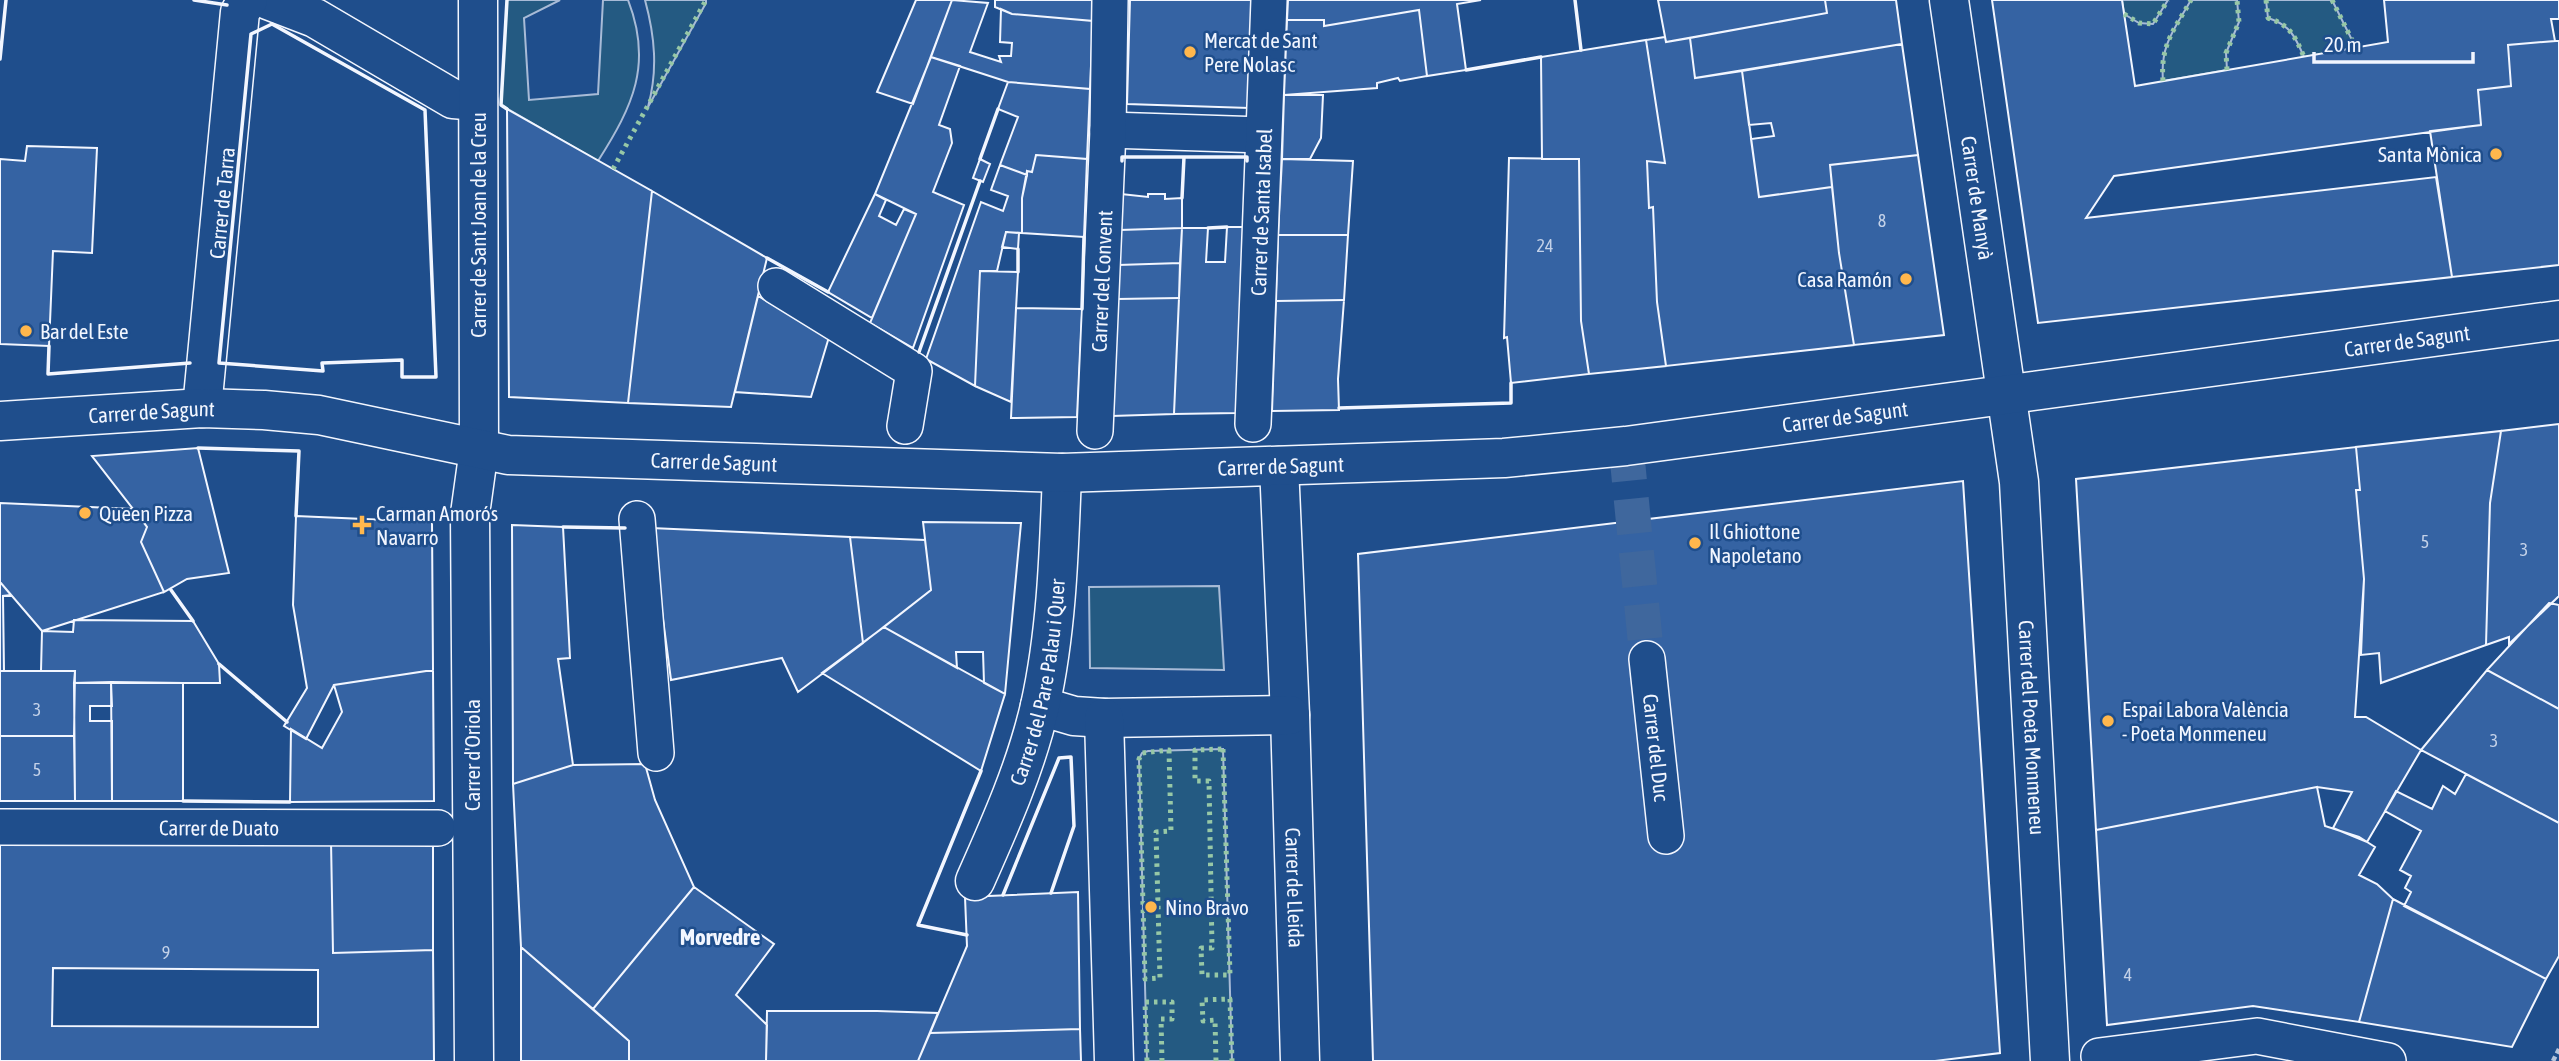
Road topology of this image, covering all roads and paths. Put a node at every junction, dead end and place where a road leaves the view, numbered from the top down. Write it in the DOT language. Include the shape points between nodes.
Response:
graph roads {
  1 [pos="248,0"];
  2 [pos="268,0"];
  3 [pos="478,0"];
  4 [pos="1111,0"];
  5 [pos="1269,0"];
  6 [pos="1949,0"];
  7 [pos="478,101"];
  8 [pos="1108,130"];
  9 [pos="1263,135"];
  10 [pos="776,286"];
  11 [pos="2559,320"];
  12 [pos="2008,394"];
  13 [pos="202,408"];
  14 [pos="0,421"];
  15 [pos="1253,424"];
  16 [pos="905,426"];
  17 [pos="1095,431"];
  18 [pos="478,449"];
  19 [pos="1279,467"];
  20 [pos="1062,472"];
  21 [pos="637,519"];
  22 [pos="1647,659"];
  23 [pos="1040,706"];
  24 [pos="1290,715"];
  25 [pos="1104,718"];
  26 [pos="656,753"];
  27 [pos="0,827"];
  28 [pos="438,828"];
  29 [pos="1666,836"];
  30 [pos="975,881"];
  31 [pos="2559,1049"];
  32 [pos="2099,1056"];
  33 [pos="474,1061"];
  34 [pos="1114,1061"];
  35 [pos="1300,1061"];
  36 [pos="2050,1061"];
  37 [pos="2388,1061"];
  38 [pos="2553,1061"];
  1 -- 13 [label="street, Carrer de Tarra" via="240,12"];
  2 -- 7 [label="street" via="315,18 453,99"];
  3 -- 7 [label="street, Carrer de Sant Joan de la Creu"];
  4 -- 8 [label="street, Carrer del Convent"];
  5 -- 9 [label="street, Carrer de Santa Isabel"];
  6 -- 12 [label="street, Carrer de Manyà"];
  7 -- 18 [label="street, Carrer de Sant Joan de la Creu"];
  8 -- 9 [label="street"];
  8 -- 17 [label="street, Carrer del Convent"];
  9 -- 15 [label="street, Carrer de Santa Isabel"];
  10 -- 16 [label="street" via="914,371"];
  11 -- 12 [label="street, Carrer de Sagunt"];
  12 -- 19 [label="street, Carrer de Sagunt" via="1612,447 1504,457"];
  12 -- 36 [label="street, Carrer del Poeta Monmeneu" via="2019,482"];
  13 -- 14 [label="street, Carrer de Sagunt"];
  13 -- 18 [label="street, Carrer de Sagunt" via="319,415"];
  18 -- 20 [label="street, Carrer de Sagunt" via="508,455"];
  18 -- 33 [label="street, Carrer d'Oriola" via="470,513"];
  19 -- 20 [label="street, Carrer de Sagunt"];
  19 -- 24 [label="street, Carrer de Lleida"];
  20 -- 23 [label="street, Carrer del Pare Palau i Quer" via="1057,584"];
  21 -- 26 [label="street"];
  22 -- 29 [label="street, Carrer del Duc"];
  23 -- 25 [label="street" via="1074,716"];
  23 -- 30 [label="street, Carrer del Pare Palau i Quer" via="1012,798"];
  24 -- 25 [label="street"];
  24 -- 35 [label="street, Carrer de Lleida"];
  25 -- 34 [label="street"];
  27 -- 28 [label="street, Carrer de Duato"];
  31 -- 38 [label="path"];
  32 -- 37 [label="street" via="2257,1036"];
}
